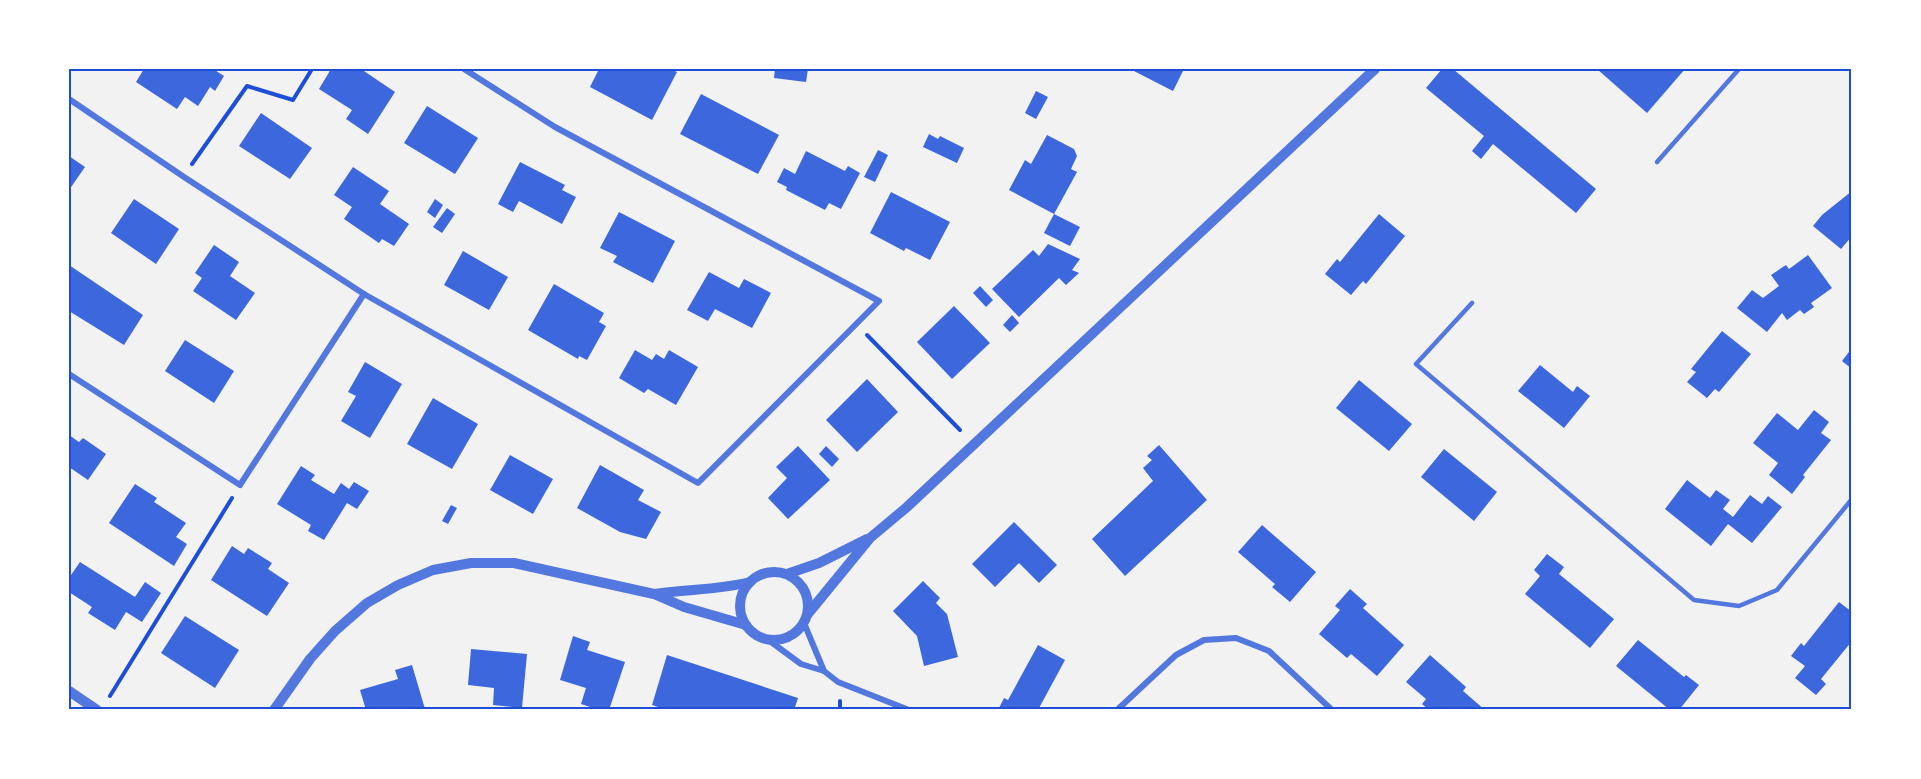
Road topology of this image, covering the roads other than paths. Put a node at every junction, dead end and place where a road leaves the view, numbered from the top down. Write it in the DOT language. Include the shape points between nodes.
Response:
graph roads {
  1 [pos="464,69"];
  2 [pos="1376,69"];
  3 [pos="1739,69"];
  4 [pos="69,99"];
  5 [pos="1656,162"];
  6 [pos="364,294"];
  7 [pos="1472,303"];
  8 [pos="69,374"];
  9 [pos="1852,499"];
  10 [pos="870,538"];
  11 [pos="787,574"];
  12 [pos="750,582"];
  13 [pos="654,594"];
  14 [pos="806,619"];
  15 [pos="746,625"];
  16 [pos="767,639"];
  17 [pos="824,671"];
  18 [pos="69,691"];
  19 [pos="97,710"];
  20 [pos="274,710"];
  21 [pos="909,710"];
  22 [pos="1117,710"];
  23 [pos="1332,710"];
  1 -- 6 [label="street" via="555,127 879,301 698,483"];
  2 -- 10 [label="street"];
  3 -- 5 [label="lane"];
  4 -- 6 [label="street"];
  6 -- 8 [label="street" via="240,485"];
  7 -- 9 [label="lane" via="1416,364 1694,600 1739,606 1777,590"];
  10 -- 11 [label="street"];
  10 -- 14 [label="street"];
  11 -- 12 [label="street" via="771,572"];
  11 -- 14 [label="street" via="805,590"];
  12 -- 13 [label="street"];
  12 -- 15 [label="street" via="740,603"];
  13 -- 15 [label="street"];
  13 -- 20 [label="street" via="514,563 471,563 433,570 367,603 342,624 310,659"];
  14 -- 16 [label="street" via="792,635"];
  14 -- 17 [label="street"];
  15 -- 16 [label="street"];
  16 -- 17 [label="street" via="801,664"];
  17 -- 21 [label="street" via="838,682"];
  18 -- 19 [label="street"];
  22 -- 23 [label="street" via="1176,655 1204,640 1236,638 1269,651"];
}
